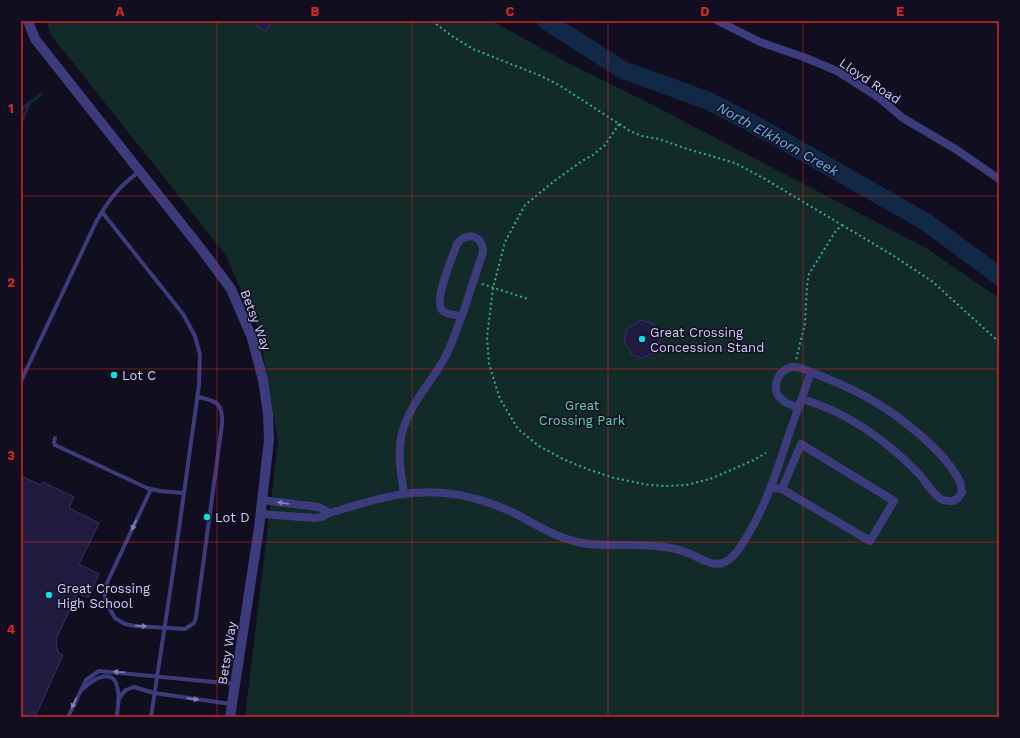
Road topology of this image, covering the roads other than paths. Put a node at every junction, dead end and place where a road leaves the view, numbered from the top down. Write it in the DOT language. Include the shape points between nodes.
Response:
graph roads {
  1 [pos="28,21"];
  2 [pos="718,21"];
  3 [pos="140,171"];
  4 [pos="999,179"];
  5 [pos="102,212"];
  6 [pos="461,316"];
  7 [pos="811,372"];
  8 [pos="21,381"];
  9 [pos="198,397"];
  10 [pos="802,398"];
  11 [pos="799,407"];
  12 [pos="55,438"];
  13 [pos="771,488"];
  14 [pos="151,489"];
  15 [pos="782,489"];
  16 [pos="184,493"];
  17 [pos="404,494"];
  18 [pos="262,500"];
  19 [pos="298,505"];
  20 [pos="329,513"];
  21 [pos="261,514"];
  22 [pos="297,517"];
  23 [pos="165,628"];
  24 [pos="158,676"];
  25 [pos="235,684"];
  26 [pos="81,690"];
  27 [pos="154,693"];
  28 [pos="118,701"];
  29 [pos="232,704"];
  30 [pos="68,717"];
  31 [pos="116,717"];
  32 [pos="151,717"];
  33 [pos="230,717"];
  1 -- 3 [label="street, Betsy Way" via="35,39"];
  2 -- 4 [label="street, Lloyd Road" via="760,42 837,71 879,98 903,118"];
  3 -- 5 [label="lane" via="126,180"];
  3 -- 18 [label="street, Betsy Way" via="230,290 252,338 263,380 268,414 269,440"];
  5 -- 8 [label="lane"];
  5 -- 9 [label="lane" via="180,310 195,336 200,355"];
  6 -- 6 [label="street" via="483,252 483,245 475,236 461,238 457,244 439,299 443,311"];
  6 -- 17 [label="street" via="443,360 408,414 402,434 400,459"];
  7 -- 10 [label="street"];
  7 -- 10 [label="street" via="874,402 904,423 944,459 954,471 962,492 953,501 941,499 902,457 859,424"];
  7 -- 11 [label="street" via="793,367 784,370 776,381 780,399"];
  9 -- 16 [label="lane"];
  9 -- 23 [label="lane" via="217,403 223,417 197,610 194,623 190,627"];
  10 -- 11 [label="street"];
  11 -- 13 [label="street"];
  12 -- 14 [label="lane" via="55,445"];
  13 -- 15 [label="street"];
  13 -- 17 [label="street" via="758,518 738,551 731,559 716,565 670,548 577,542 545,530 487,501 451,494"];
  14 -- 16 [label="lane"];
  14 -- 23 [label="lane, one-way" via="106,585 105,597 112,614 121,622 135,626"];
  15 -- 15 [label="street" via="870,541 894,501 801,444"];
  16 -- 23 [label="lane"];
  17 -- 20 [label="street"];
  19 -- 18 [label="street, one-way"];
  18 -- 21 [label="street, Betsy Way"];
  19 -- 20 [label="street" via="319,507"];
  19 -- 22 [label="street"];
  20 -- 22 [label="street" via="314,518"];
  21 -- 22 [label="street"];
  21 -- 25 [label="street, Betsy Way"];
  23 -- 24 [label="lane"];
  24 -- 25 [label="lane"];
  24 -- 26 [label="lane, one-way" via="99,671 86,680"];
  24 -- 27 [label="lane"];
  25 -- 29 [label="street, Betsy Way"];
  26 -- 28 [label="lane" via="90,682 105,676 117,684"];
  26 -- 30 [label="lane, one-way"];
  27 -- 28 [label="lane" via="132,687 122,694"];
  27 -- 29 [label="lane, one-way"];
  27 -- 32 [label="lane"];
  28 -- 31 [label="lane"];
  29 -- 33 [label="street, Betsy Way"];
}
